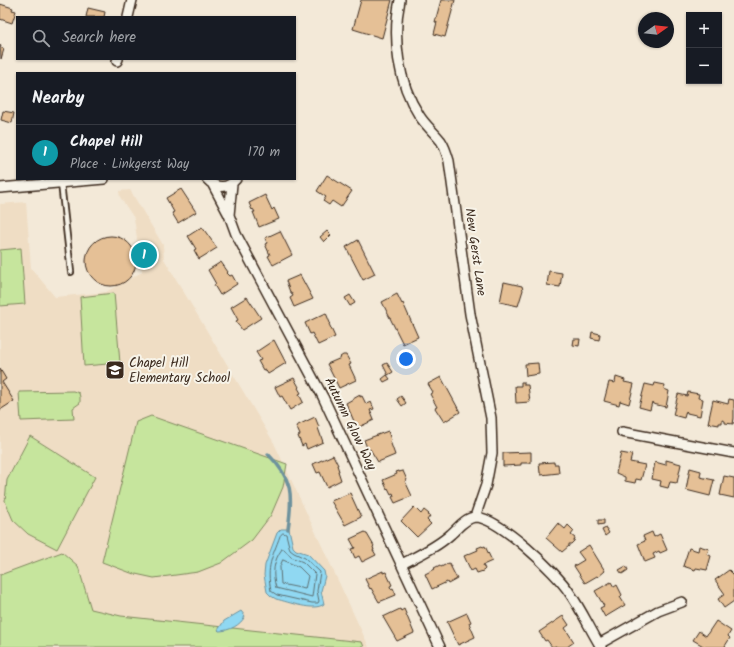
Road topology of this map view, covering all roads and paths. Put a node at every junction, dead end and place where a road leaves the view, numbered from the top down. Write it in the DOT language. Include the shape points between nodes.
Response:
graph roads {
  1 [pos="132,0"];
  2 [pos="400,0"];
  3 [pos="128,16"];
  4 [pos="93,180"];
  5 [pos="210,181"];
  6 [pos="234,181"];
  7 [pos="60,183"];
  8 [pos="0,188"];
  9 [pos="229,215"];
  10 [pos="71,272"];
  11 [pos="622,432"];
  12 [pos="734,453"];
  13 [pos="475,517"];
  14 [pos="402,564"];
  15 [pos="682,602"];
  16 [pos="600,646"];
  17 [pos="440,647"];
  1 -- 3 [label="street"];
  2 -- 13 [label="street, New Gerst Lane" via="397,22 400,67 408,95 420,117 440,141 449,161 470,314 491,418 490,459 486,485"];
  4 -- 7 [label="street"];
  5 -- 6 [label="street" via="223,187"];
  5 -- 9 [label="street, Autumn Glow Way"];
  6 -- 9 [label="street, Autumn Glow Way"];
  7 -- 8 [label="street"];
  7 -- 10 [label="lane"];
  9 -- 14 [label="street, Autumn Glow Way" via="236,234 319,389"];
  11 -- 12 [label="street"];
  13 -- 14 [label="street" via="462,522 451,535"];
  13 -- 16 [label="street" via="497,524 550,568 569,592"];
  14 -- 17 [label="street, Autumn Glow Way"];
  15 -- 16 [label="street" via="658,611"];
}
